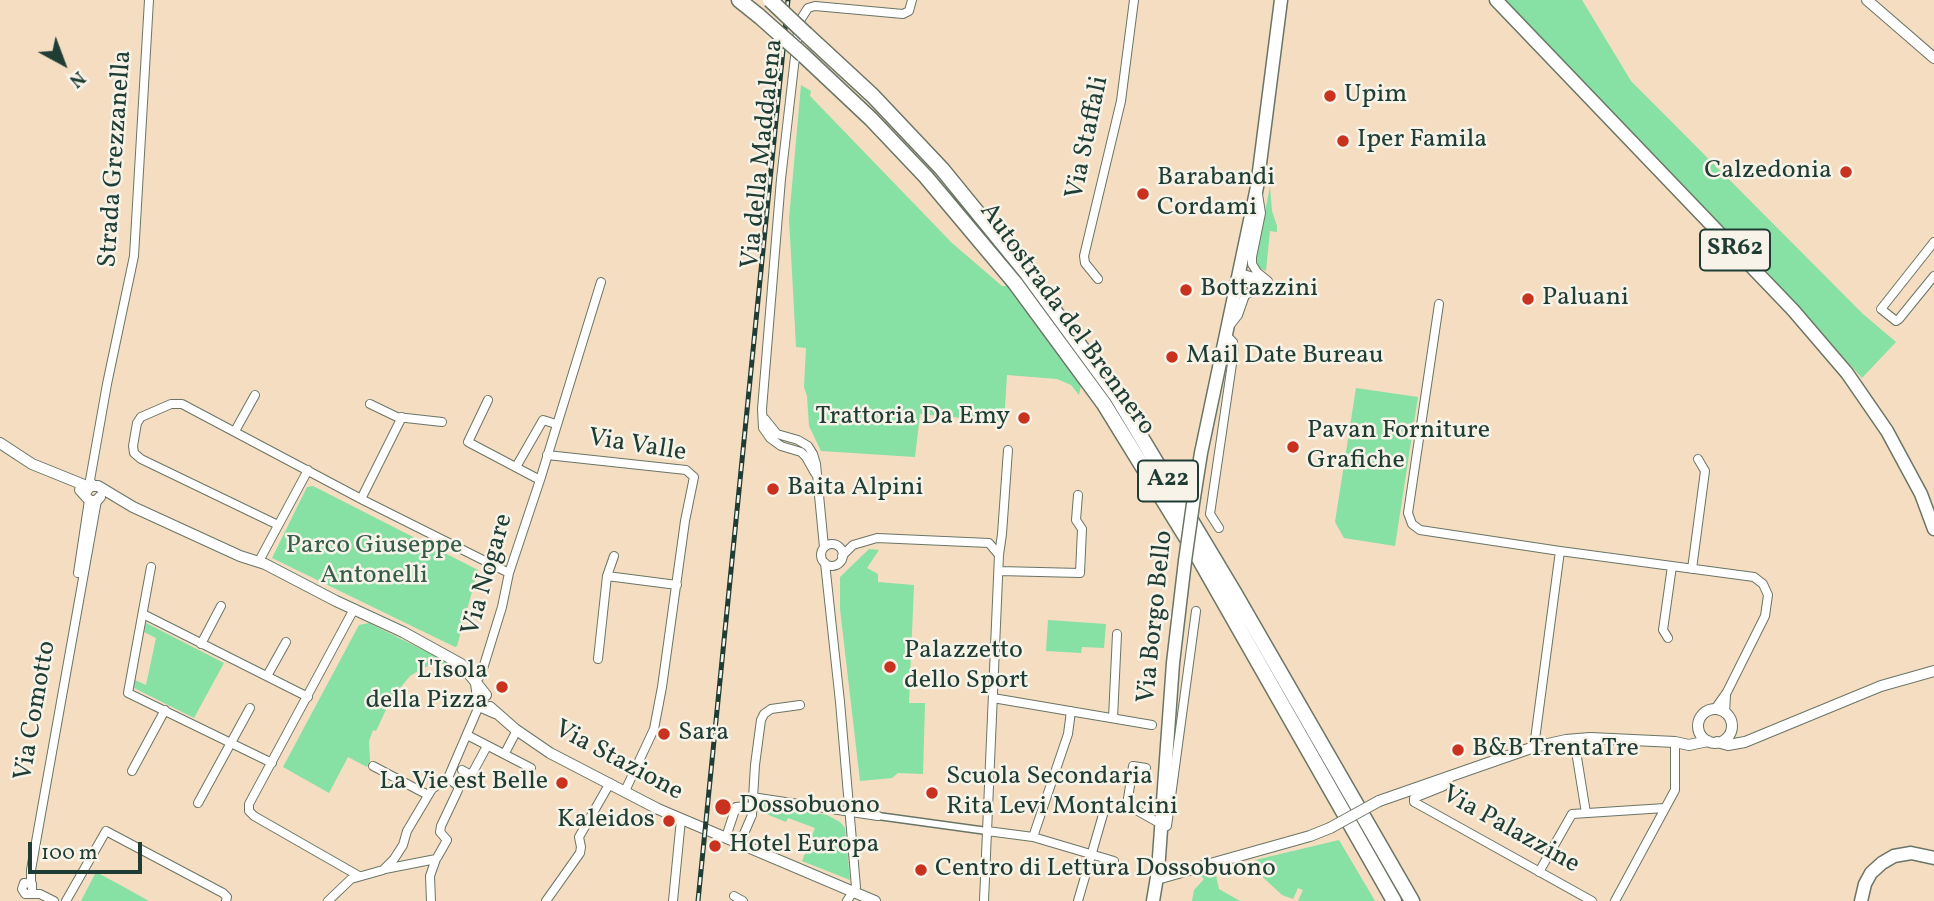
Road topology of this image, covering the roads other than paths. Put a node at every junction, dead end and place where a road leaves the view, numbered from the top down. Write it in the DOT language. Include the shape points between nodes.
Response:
graph roads {
  1 [pos="149,0"];
  2 [pos="739,0"];
  3 [pos="770,0"];
  4 [pos="912,0"];
  5 [pos="1134,0"];
  6 [pos="1281,0"];
  7 [pos="1496,0"];
  8 [pos="1867,0"];
  9 [pos="1934,58"];
  10 [pos="1257,187"];
  11 [pos="1934,242"];
  12 [pos="1934,276"];
  13 [pos="1239,278"];
  14 [pos="1098,279"];
  15 [pos="601,282"];
  16 [pos="1268,283"];
  17 [pos="1439,304"];
  18 [pos="1226,332"];
  19 [pos="255,395"];
  20 [pos="488,400"];
  21 [pos="370,404"];
  22 [pos="402,417"];
  23 [pos="442,422"];
  24 [pos="556,424"];
  25 [pos="235,431"];
  26 [pos="0,443"];
  27 [pos="1007,450"];
  28 [pos="547,456"];
  29 [pos="1698,459"];
  30 [pos="516,467"];
  31 [pos="308,470"];
  32 [pos="540,480"];
  33 [pos="93,493"];
  34 [pos="1077,495"];
  35 [pos="361,499"];
  36 [pos="278,525"];
  37 [pos="823,527"];
  38 [pos="1219,528"];
  39 [pos="1934,528"];
  40 [pos="836,545"];
  41 [pos="851,546"];
  42 [pos="824,547"];
  43 [pos="1560,551"];
  44 [pos="999,555"];
  45 [pos="614,556"];
  46 [pos="842,556"];
  47 [pos="259,561"];
  48 [pos="825,563"];
  49 [pos="836,565"];
  50 [pos="151,566"];
  51 [pos="1672,566"];
  52 [pos="1692,569"];
  53 [pos="999,571"];
  54 [pos="509,573"];
  55 [pos="607,576"];
  56 [pos="828,582"];
  57 [pos="677,585"];
  58 [pos="221,606"];
  59 [pos="354,610"];
  60 [pos="1196,611"];
  61 [pos="143,614"];
  62 [pos="1117,634"];
  63 [pos="1668,638"];
  64 [pos="286,642"];
  65 [pos="201,644"];
  66 [pos="598,659"];
  67 [pos="1934,671"];
  68 [pos="267,676"];
  69 [pos="476,681"];
  70 [pos="308,697"];
  71 [pos="993,698"];
  72 [pos="486,705"];
  73 [pos="800,705"];
  74 [pos="250,708"];
  75 [pos="165,710"];
  76 [pos="1071,710"];
  77 [pos="1720,711"];
  78 [pos="1113,718"];
  79 [pos="1152,725"];
  80 [pos="1732,728"];
  81 [pos="517,730"];
  82 [pos="1699,732"];
  83 [pos="467,735"];
  84 [pos="1755,737"];
  85 [pos="1574,740"];
  86 [pos="1675,742"];
  87 [pos="1712,742"];
  88 [pos="231,743"];
  89 [pos="487,746"];
  90 [pos="1534,747"];
  91 [pos="505,753"];
  92 [pos="272,763"];
  93 [pos="373,766"];
  94 [pos="531,768"];
  95 [pos="1146,768"];
  96 [pos="462,770"];
  97 [pos="132,771"];
  98 [pos="1452,775"];
  99 [pos="447,778"];
  100 [pos="610,783"];
  101 [pos="625,791"];
  102 [pos="428,795"];
  103 [pos="752,797"];
  104 [pos="198,803"];
  105 [pos="1665,808"];
  106 [pos="1104,811"];
  107 [pos="849,812"];
  108 [pos="1586,813"];
  109 [pos="752,815"];
  110 [pos="878,816"];
  111 [pos="681,819"];
  112 [pos="1161,827"];
  113 [pos="987,831"];
  114 [pos="726,837"];
  115 [pos="1033,837"];
  116 [pos="740,843"];
  117 [pos="1090,856"];
  118 [pos="1934,858"];
  119 [pos="436,859"];
  120 [pos="1114,862"];
  121 [pos="1934,865"];
  122 [pos="383,870"];
  123 [pos="1539,872"];
  124 [pos="1157,875"];
  125 [pos="359,876"];
  126 [pos="853,891"];
  127 [pos="29,892"];
  128 [pos="734,896"];
  129 [pos="54,901"];
  130 [pos="66,901"];
  131 [pos="226,901"];
  132 [pos="328,901"];
  133 [pos="431,901"];
  134 [pos="547,901"];
  135 [pos="673,901"];
  136 [pos="743,901"];
  137 [pos="847,901"];
  138 [pos="873,901"];
  139 [pos="984,901"];
  140 [pos="1078,901"];
  141 [pos="1153,901"];
  142 [pos="1394,901"];
  143 [pos="1412,901"];
  144 [pos="1592,901"];
  145 [pos="1615,901"];
  146 [pos="1861,901"];
  147 [pos="1869,901"];
  1 -- 33 [label="street, Strada Grezzanella" via="134,256 90,480"];
  2 -- 142 [label="highway, Autostrada del Brennero / A22, bridge" via="803,55 926,177 1014,283 1104,404 1197,555"];
  3 -- 143 [label="highway, Autostrada del Brennero / A22, bridge" via="873,96 942,169 1026,272 1116,395"];
  4 -- 37 [label="street, Via della Maddalena" via="909,11 898,13 822,5 808,8 802,15 781,179 762,409 771,429 798,440 813,454"];
  5 -- 14 [label="street, Via Staffali" via="1121,101 1084,256"];
  6 -- 10 [label="main road, Via Borgo Bello"];
  7 -- 39 [label="main road, SR62" via="1793,310 1847,373 1887,431"];
  8 -- 9 [label="street"];
  10 -- 13 [label="main road, Via Borgo Bello"];
  10 -- 16 [label="street, Via Borgo Bello" via="1261,213 1252,264"];
  11 -- 12 [label="street" via="1881,309 1896,321"];
  13 -- 16 [label="street"];
  13 -- 18 [label="main road, Via Borgo Bello"];
  15 -- 24 [label="street, Via Nogare"];
  16 -- 18 [label="street, Via Borgo Bello" via="1245,295"];
  17 -- 43 [label="street" via="1409,519 1420,530"];
  18 -- 38 [label="street, Via Borgo Bello" via="1234,350 1210,514"];
  18 -- 112 [label="main road, Via Borgo Bello, bridge" via="1200,453 1185,561"];
  19 -- 25 [label="street"];
  20 -- 30 [label="street" via="468,442"];
  21 -- 22 [label="street"];
  22 -- 23 [label="street"];
  22 -- 35 [label="street"];
  24 -- 28 [label="street, Via Nogare"];
  24 -- 30 [label="street" via="543,420"];
  25 -- 31 [label="street"];
  25 -- 36 [label="street" via="182,404 171,404 141,417 134,453"];
  26 -- 33 [label="street"];
  27 -- 44 [label="street"];
  28 -- 32 [label="street, Via Nogare"];
  28 -- 57 [label="street, Via Valle" via="692,472"];
  29 -- 52 [label="street" via="1705,471"];
  30 -- 32 [label="street"];
  31 -- 35 [label="street"];
  31 -- 36 [label="street"];
  32 -- 54 [label="street, Via Nogare"];
  33 -- 47 [label="street, Via Stazione" via="119,499"];
  33 -- 127 [label="street, Via Comotto"];
  34 -- 53 [label="street" via="1076,520 1082,529 1080,573"];
  35 -- 54 [label="street"];
  36 -- 47 [label="street"];
  37 -- 40 [label="street, Via della Maddalena"];
  37 -- 42 [label="street, Via della Maddalena"];
  40 -- 41 [label="street"];
  40 -- 42 [label="street"];
  40 -- 46 [label="street, Via della Maddalena"];
  41 -- 44 [label="street" via="877,538 980,542 989,543"];
  41 -- 46 [label="street"];
  42 -- 48 [label="street, Via della Maddalena"];
  43 -- 51 [label="street"];
  43 -- 90 [label="street"];
  44 -- 53 [label="street"];
  45 -- 55 [label="street"];
  46 -- 49 [label="street"];
  47 -- 59 [label="street, Via Stazione"];
  48 -- 49 [label="street"];
  48 -- 56 [label="street, Via della Maddalena"];
  49 -- 56 [label="street"];
  50 -- 61 [label="street"];
  51 -- 52 [label="street"];
  51 -- 63 [label="street" via="1663,630"];
  52 -- 77 [label="street" via="1754,578 1769,595 1765,616"];
  53 -- 71 [label="street"];
  54 -- 69 [label="street, Via Nogare"];
  55 -- 57 [label="street"];
  55 -- 66 [label="street"];
  56 -- 107 [label="street, Via della Maddalena"];
  57 -- 101 [label="street, Via Valle" via="654,729"];
  58 -- 65 [label="street"];
  59 -- 69 [label="street, Via Stazione" via="454,659"];
  59 -- 70 [label="street"];
  60 -- 112 [label="street, Via Borgo Bello" via="1167,826"];
  61 -- 65 [label="street"];
  61 -- 75 [label="street" via="128,693"];
  62 -- 78 [label="street"];
  64 -- 68 [label="street"];
  65 -- 68 [label="street"];
  67 -- 84 [label="street" via="1881,686"];
  68 -- 70 [label="street"];
  69 -- 72 [label="street, Via Stazione"];
  70 -- 92 [label="street"];
  71 -- 76 [label="street"];
  71 -- 113 [label="street"];
  72 -- 81 [label="street, Via Stazione"];
  72 -- 83 [label="street"];
  73 -- 103 [label="street" via="780,706 764,714"];
  74 -- 88 [label="street"];
  75 -- 88 [label="street"];
  75 -- 97 [label="street"];
  76 -- 78 [label="street"];
  76 -- 115 [label="street" via="1068,734"];
  77 -- 80 [label="street" via="1729,717"];
  77 -- 82 [label="street" via="1705,712"];
  78 -- 79 [label="street"];
  80 -- 84 [label="street" via="1736,734"];
  80 -- 87 [label="street" via="1728,736"];
  81 -- 91 [label="street, Via Stazione"];
  81 -- 100 [label="street, Via Stazione"];
  82 -- 86 [label="street"];
  82 -- 87 [label="street"];
  83 -- 89 [label="street"];
  83 -- 99 [label="street"];
  84 -- 87 [label="street" via="1728,745"];
  85 -- 86 [label="street"];
  85 -- 90 [label="street"];
  85 -- 108 [label="street"];
  86 -- 87 [label="street"];
  86 -- 105 [label="street" via="1675,790"];
  88 -- 92 [label="street"];
  88 -- 104 [label="street"];
  89 -- 91 [label="street"];
  89 -- 96 [label="street" via="472,772"];
  90 -- 98 [label="street"];
  91 -- 94 [label="street"];
  92 -- 125 [label="street" via="249,804 250,811"];
  93 -- 102 [label="street"];
  95 -- 112 [label="street" via="1133,766 1127,805"];
  98 -- 123 [label="street, Via Palazzine" via="1444,786 1414,798 1414,802"];
  98 -- 124 [label="street, bridge" via="1379,801 1310,836"];
  99 -- 102 [label="street"];
  99 -- 119 [label="street" via="458,790 441,827 447,840"];
  100 -- 101 [label="street, Via Stazione"];
  100 -- 134 [label="street" via="579,837 580,853"];
  101 -- 111 [label="street, Via Stazione"];
  102 -- 122 [label="street" via="403,845"];
  103 -- 107 [label="street"];
  103 -- 109 [label="street"];
  105 -- 108 [label="street"];
  105 -- 145 [label="street"];
  106 -- 117 [label="street"];
  107 -- 110 [label="street"];
  107 -- 126 [label="street, Via della Maddalena"];
  108 -- 123 [label="street" via="1572,814"];
  109 -- 114 [label="street" via="746,806 736,807"];
  109 -- 116 [label="street"];
  110 -- 113 [label="street"];
  111 -- 114 [label="street, Via Stazione"];
  111 -- 135 [label="street"];
  112 -- 124 [label="main road, Via Borgo Bello"];
  113 -- 115 [label="street"];
  113 -- 139 [label="street"];
  114 -- 116 [label="street, Via Stazione"];
  115 -- 117 [label="street"];
  116 -- 126 [label="street, Via Stazione"];
  117 -- 120 [label="street"];
  117 -- 140 [label="street"];
  118 -- 146 [label="main road" via="1911,853 1882,863 1871,873"];
  119 -- 122 [label="street"];
  119 -- 133 [label="street" via="430,876"];
  121 -- 147 [label="main road" via="1909,860 1887,869 1872,887"];
  122 -- 125 [label="street"];
  123 -- 144 [label="street, Via Palazzine"];
  124 -- 141 [label="main road, Via Borgo Bello"];
  125 -- 132 [label="street"];
  126 -- 137 [label="street"];
  126 -- 138 [label="street, Via Stazione"];
  127 -- 129 [label="street"];
  128 -- 136 [label="street"];
  130 -- 131 [label="street" via="106,831 223,893"];
}
